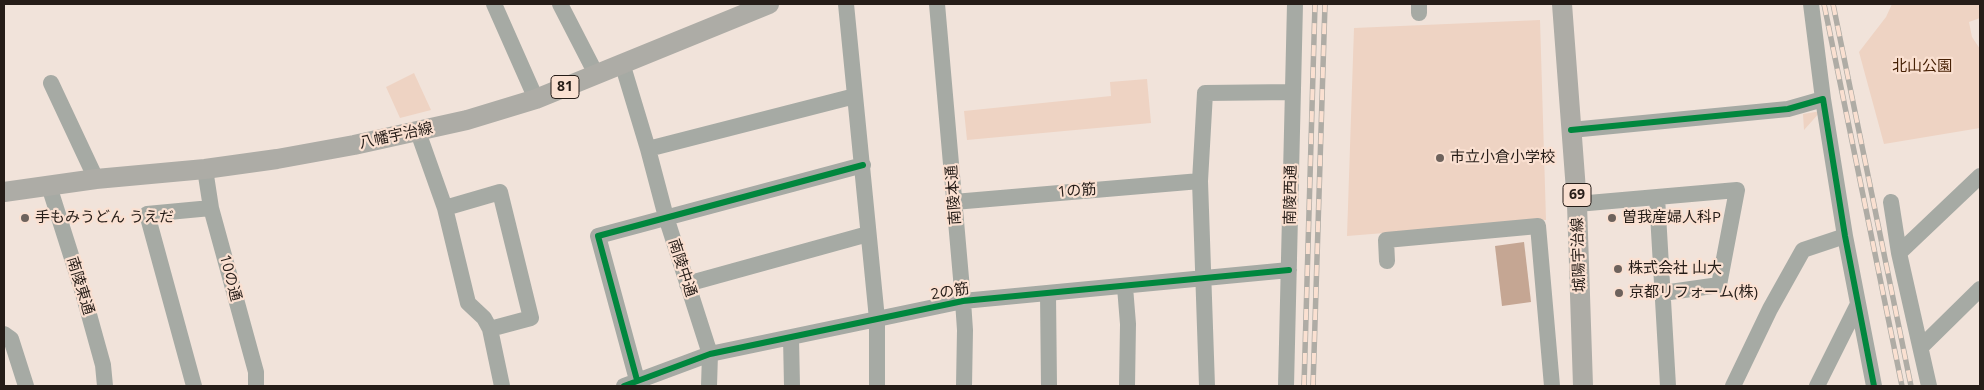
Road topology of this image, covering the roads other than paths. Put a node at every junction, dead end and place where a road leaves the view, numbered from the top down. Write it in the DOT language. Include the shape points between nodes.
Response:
graph roads {
  1 [pos="494,4"];
  2 [pos="560,4"];
  3 [pos="769,4"];
  4 [pos="846,4"];
  5 [pos="937,4"];
  6 [pos="1295,4"];
  7 [pos="1562,4"];
  8 [pos="1811,4"];
  9 [pos="622,63"];
  10 [pos="596,74"];
  11 [pos="51,83"];
  12 [pos="1293,92"];
  13 [pos="855,96"];
  14 [pos="536,99"];
  15 [pos="1823,99"];
  16 [pos="1571,130"];
  17 [pos="418,132"];
  18 [pos="648,149"];
  19 [pos="863,165"];
  20 [pos="205,169"];
  21 [pos="1980,176"];
  22 [pos="96,179"];
  23 [pos="1200,181"];
  24 [pos="49,186"];
  25 [pos="4,192"];
  26 [pos="1658,197"];
  27 [pos="954,202"];
  28 [pos="1891,202"];
  29 [pos="1578,204"];
  30 [pos="211,208"];
  31 [pos="445,208"];
  32 [pos="666,217"];
  33 [pos="868,234"];
  34 [pos="1845,236"];
  35 [pos="1898,253"];
  36 [pos="1387,261"];
  37 [pos="1289,270"];
  38 [pos="1204,278"];
  39 [pos="687,284"];
  40 [pos="1125,286"];
  41 [pos="1980,289"];
  42 [pos="1663,293"];
  43 [pos="1048,294"];
  44 [pos="963,301"];
  45 [pos="1857,306"];
  46 [pos="877,319"];
  47 [pos="490,329"];
  48 [pos="4,334"];
  49 [pos="791,337"];
  50 [pos="1921,347"];
  51 [pos="710,354"];
  52 [pos="631,383"];
  53 [pos="26,386"];
  54 [pos="105,386"];
  55 [pos="194,386"];
  56 [pos="256,386"];
  57 [pos="502,386"];
  58 [pos="709,386"];
  59 [pos="792,386"];
  60 [pos="877,386"];
  61 [pos="964,386"];
  62 [pos="1049,386"];
  63 [pos="1127,386"];
  64 [pos="1207,386"];
  65 [pos="1286,386"];
  66 [pos="1552,386"];
  67 [pos="1583,386"];
  68 [pos="1668,386"];
  69 [pos="1733,386"];
  70 [pos="1817,386"];
  71 [pos="1874,386"];
  72 [pos="1929,386"];
  1 -- 14 [label="street"];
  2 -- 10 [label="street"];
  3 -- 9 [label="main road, 八幡宇治線 / 81"];
  4 -- 13 [label="street"];
  5 -- 27 [label="street, 南陵本通"];
  6 -- 12 [label="street, 南陵西通"];
  7 -- 16 [label="main road, 城陽宇治線 / 69"];
  8 -- 15 [label="street"];
  9 -- 10 [label="main road, 八幡宇治線 / 81"];
  9 -- 18 [label="street, 南陵中通"];
  10 -- 14 [label="main road, 八幡宇治線 / 81"];
  11 -- 22 [label="street"];
  12 -- 23 [label="street" via="1205,93"];
  12 -- 37 [label="street, 南陵西通"];
  13 -- 18 [label="street"];
  13 -- 19 [label="street"];
  14 -- 17 [label="main road, 八幡宇治線 / 81"];
  15 -- 16 [label="street" via="1788,109"];
  15 -- 34 [label="street"];
  16 -- 29 [label="main road, 城陽宇治線 / 69"];
  17 -- 20 [label="main road, 八幡宇治線 / 81"];
  17 -- 31 [label="street"];
  18 -- 32 [label="street, 南陵中通"];
  19 -- 32 [label="street"];
  19 -- 33 [label="street"];
  20 -- 22 [label="main road, 八幡宇治線 / 81"];
  20 -- 30 [label="street, 10の通"];
  21 -- 35 [label="street"];
  22 -- 24 [label="main road, 八幡宇治線 / 81"];
  23 -- 27 [label="street, 1の筋"];
  23 -- 38 [label="street"];
  24 -- 25 [label="main road, 八幡宇治線 / 81"];
  24 -- 54 [label="street, 南陵東通" via="103,366"];
  26 -- 29 [label="street"];
  26 -- 42 [label="street"];
  26 -- 42 [label="street" via="1737,190 1719,285"];
  27 -- 44 [label="street, 南陵本通"];
  28 -- 35 [label="street"];
  29 -- 67 [label="main road, 城陽宇治線 / 69"];
  30 -- 55 [label="street" via="147,214"];
  30 -- 56 [label="street, 10の通" via="256,372"];
  31 -- 47 [label="street" via="468,303 484,318"];
  31 -- 47 [label="street" via="500,192 531,318"];
  32 -- 39 [label="street, 南陵中通"];
  32 -- 52 [label="street" via="598,236"];
  33 -- 39 [label="street"];
  33 -- 46 [label="street"];
  34 -- 45 [label="street"];
  34 -- 69 [label="street" via="1803,250"];
  35 -- 50 [label="street"];
  36 -- 66 [label="street" via="1386,240 1538,226"];
  37 -- 38 [label="street, 2の筋"];
  37 -- 65 [label="street, 南陵西通"];
  38 -- 40 [label="street, 2の筋"];
  38 -- 64 [label="street"];
  39 -- 51 [label="street, 南陵中通"];
  40 -- 43 [label="street, 2の筋"];
  40 -- 63 [label="street"];
  41 -- 50 [label="street"];
  42 -- 68 [label="street"];
  43 -- 44 [label="street, 2の筋"];
  43 -- 62 [label="street"];
  44 -- 46 [label="street, 2の筋"];
  44 -- 61 [label="street, 南陵本通"];
  45 -- 70 [label="street"];
  45 -- 71 [label="street"];
  46 -- 49 [label="street, 2の筋"];
  46 -- 60 [label="street"];
  47 -- 57 [label="street"];
  48 -- 53 [label="street" via="11,339"];
  49 -- 51 [label="street, 2の筋"];
  49 -- 59 [label="street"];
  50 -- 72 [label="street"];
  51 -- 52 [label="street, 2の筋"];
  51 -- 58 [label="street, 南陵中通"];
}
